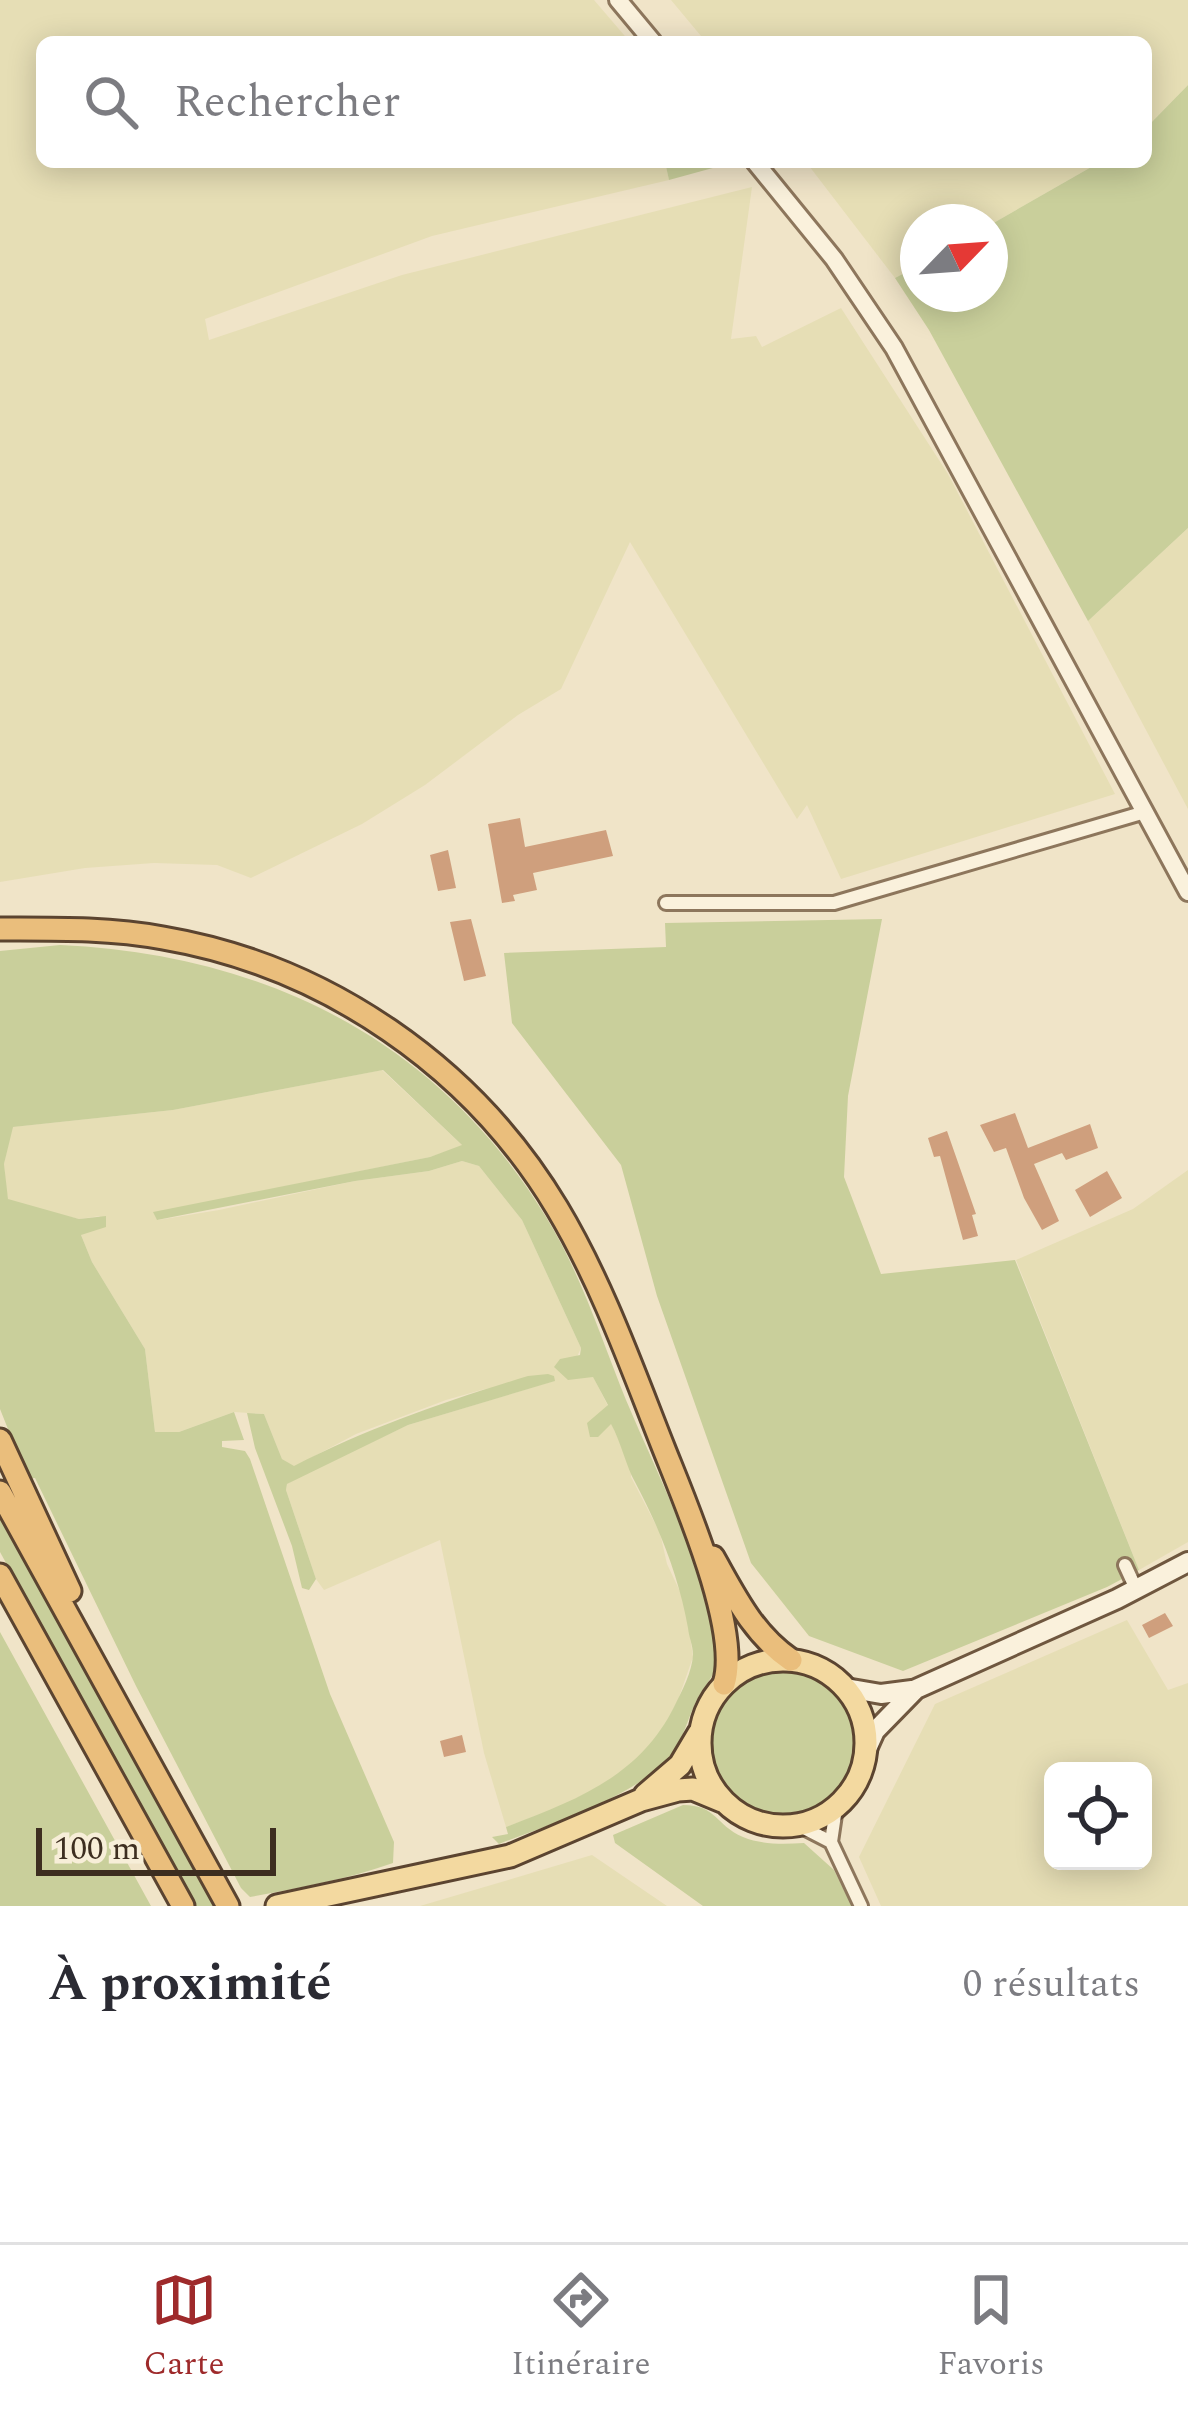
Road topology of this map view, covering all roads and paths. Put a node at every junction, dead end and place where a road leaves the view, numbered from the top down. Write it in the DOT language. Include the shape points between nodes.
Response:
graph roads {
  1 [pos="618,0"];
  2 [pos="648,36"];
  3 [pos="760,168"];
  4 [pos="1145,812"];
  5 [pos="1188,892"];
  6 [pos="666,903"];
  7 [pos="0,932"];
  8 [pos="0,1440"];
  9 [pos="0,1492"];
  10 [pos="692,1520"];
  11 [pos="1188,1562"];
  12 [pos="1125,1565"];
  13 [pos="0,1575"];
  14 [pos="1136,1589"];
  15 [pos="0,1602"];
  16 [pos="791,1660"];
  17 [pos="724,1684"];
  18 [pos="846,1688"];
  19 [pos="916,1689"];
  20 [pos="700,1731"];
  21 [pos="866,1751"];
  22 [pos="641,1800"];
  23 [pos="722,1801"];
  24 [pos="836,1808"];
  25 [pos="798,1826"];
  26 [pos="831,1843"];
  27 [pos="202,1861"];
  28 [pos="181,1906"];
  29 [pos="228,1906"];
  30 [pos="277,1906"];
  31 [pos="861,1906"];
  1 -- 2 [label="street"];
  3 -- 4 [label="street" via="894,348"];
  4 -- 5 [label="street"];
  4 -- 6 [label="street" via="834,903"];
  7 -- 10 [label="highway" via="162,938 256,962 367,1015 441,1070 521,1156 569,1228"];
  8 -- 27 [label="highway"];
  9 -- 27 [label="highway"];
  10 -- 16 [label="highway" via="748,1617"];
  10 -- 17 [label="highway" via="727,1643"];
  11 -- 14 [label="main road"];
  12 -- 14 [label="street"];
  13 -- 28 [label="highway"];
  14 -- 19 [label="main road"];
  15 -- 28 [label="highway"];
  16 -- 17 [label="main road" via="761,1662"];
  16 -- 18 [label="main road" via="821,1668"];
  17 -- 20 [label="main road"];
  18 -- 19 [label="main road"];
  18 -- 21 [label="main road" via="863,1717"];
  19 -- 21 [label="main road"];
  20 -- 22 [label="main road" via="680,1765"];
  20 -- 23 [label="main road" via="706,1775"];
  21 -- 24 [label="main road" via="857,1783"];
  22 -- 23 [label="main road" via="693,1790"];
  22 -- 30 [label="main road" via="510,1856"];
  23 -- 25 [label="main road" via="758,1822"];
  24 -- 25 [label="main road"];
  24 -- 26 [label="street"];
  25 -- 26 [label="street"];
  26 -- 31 [label="street"];
  27 -- 29 [label="highway"];
}
